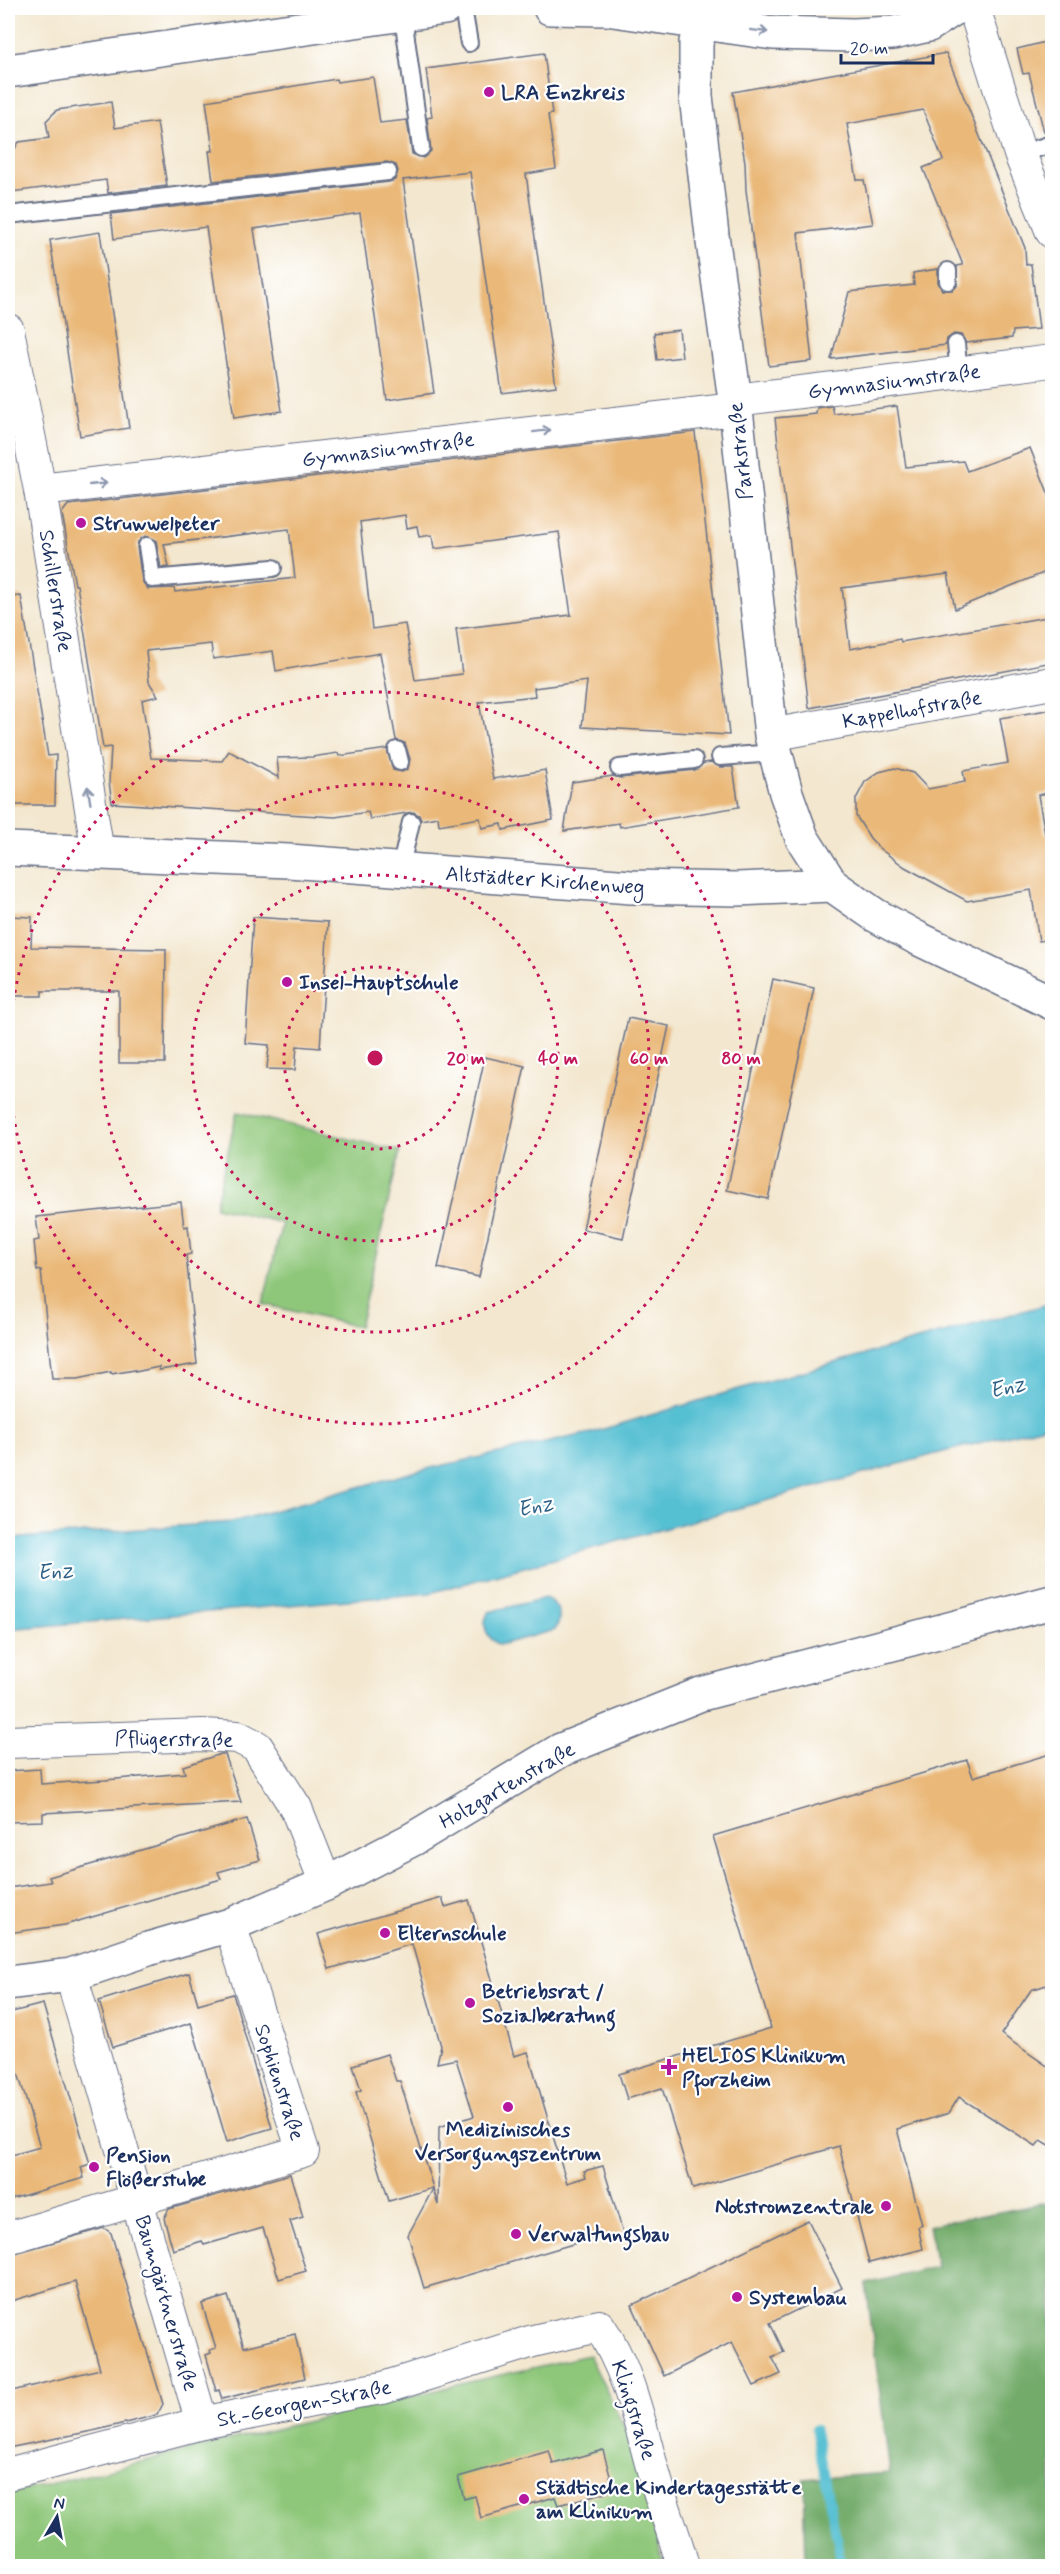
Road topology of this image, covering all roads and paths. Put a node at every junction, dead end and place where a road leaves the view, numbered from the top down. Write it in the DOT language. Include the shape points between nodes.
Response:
graph roads {
  1 [pos="445,8"];
  2 [pos="463,8"];
  3 [pos="550,8"];
  4 [pos="955,8"];
  5 [pos="974,8"];
  6 [pos="402,11"];
  7 [pos="705,16"];
  8 [pos="469,43"];
  9 [pos="8,72"];
  10 [pos="421,148"];
  11 [pos="388,172"];
  12 [pos="8,215"];
  13 [pos="1053,232"];
  14 [pos="8,330"];
  15 [pos="1053,361"];
  16 [pos="735,404"];
  17 [pos="28,476"];
  18 [pos="147,546"];
  19 [pos="273,568"];
  20 [pos="1053,683"];
  21 [pos="772,744"];
  22 [pos="720,757"];
  23 [pos="694,760"];
  24 [pos="619,768"];
  25 [pos="411,822"];
  26 [pos="8,849"];
  27 [pos="98,853"];
  28 [pos="400,870"];
  29 [pos="832,885"];
  30 [pos="1053,1003"];
  31 [pos="1053,1602"];
  32 [pos="8,1742"];
  33 [pos="326,1884"];
  34 [pos="230,1925"];
  35 [pos="71,1975"];
  36 [pos="8,1983"];
  37 [pos="137,2202"];
  38 [pos="8,2238"];
  39 [pos="599,2326"];
  40 [pos="202,2423"];
  41 [pos="8,2474"];
  42 [pos="683,2566"];
  1 -- 6 [label="main road"];
  2 -- 8 [label="lane"];
  3 -- 7 [label="main road"];
  7 -- 4 [label="main road, one-way" via="773,33 854,35 893,33 929,25"];
  5 -- 13 [label="street" via="1034,150"];
  6 -- 9 [label="main road"];
  6 -- 10 [label="lane"];
  7 -- 16 [label="main road, Parkstraße" via="696,42 696,96"];
  11 -- 12 [label="lane"];
  14 -- 17 [label="street, Schillerstraße"];
  15 -- 16 [label="street, Gymnasiumstraße" via="958,359"];
  17 -- 16 [label="street, Gymnasiumstraße, one-way" via="138,487 493,445"];
  16 -- 21 [label="main road, Parkstraße"];
  27 -- 17 [label="street, Schillerstraße, one-way"];
  18 -- 19 [label="lane" via="152,579"];
  20 -- 21 [label="street, Kappelhofstraße"];
  21 -- 22 [label="lane"];
  21 -- 29 [label="main road, Parkstraße" via="802,838"];
  23 -- 24 [label="lane"];
  25 -- 28 [label="lane"];
  26 -- 27 [label="main road, Altstädter Kirchenweg"];
  27 -- 28 [label="main road, Altstädter Kirchenweg"];
  28 -- 29 [label="main road, Altstädter Kirchenweg" via="631,886 738,889"];
  29 -- 30 [label="main road" via="917,938"];
  31 -- 33 [label="main road, Holzgartenstraße" via="701,1694 561,1750 464,1810"];
  32 -- 33 [label="street, Pflügerstraße" via="238,1737 257,1747 296,1808"];
  33 -- 34 [label="main road, Holzgartenstraße"];
  34 -- 35 [label="main road, Holzgartenstraße"];
  34 -- 37 [label="street, Sophienstraße" via="303,2151"];
  35 -- 36 [label="main road, Holzgartenstraße"];
  35 -- 37 [label="street, Baumgärtnerstraße"];
  37 -- 38 [label="street, Sophienstraße"];
  37 -- 40 [label="street, Baumgärtnerstraße"];
  39 -- 40 [label="street, St.-Georgen-Straße" via="533,2341 383,2388"];
  39 -- 42 [label="street, Klingstraße" via="611,2344 626,2384"];
  40 -- 41 [label="street, St.-Georgen-Straße"];
}
